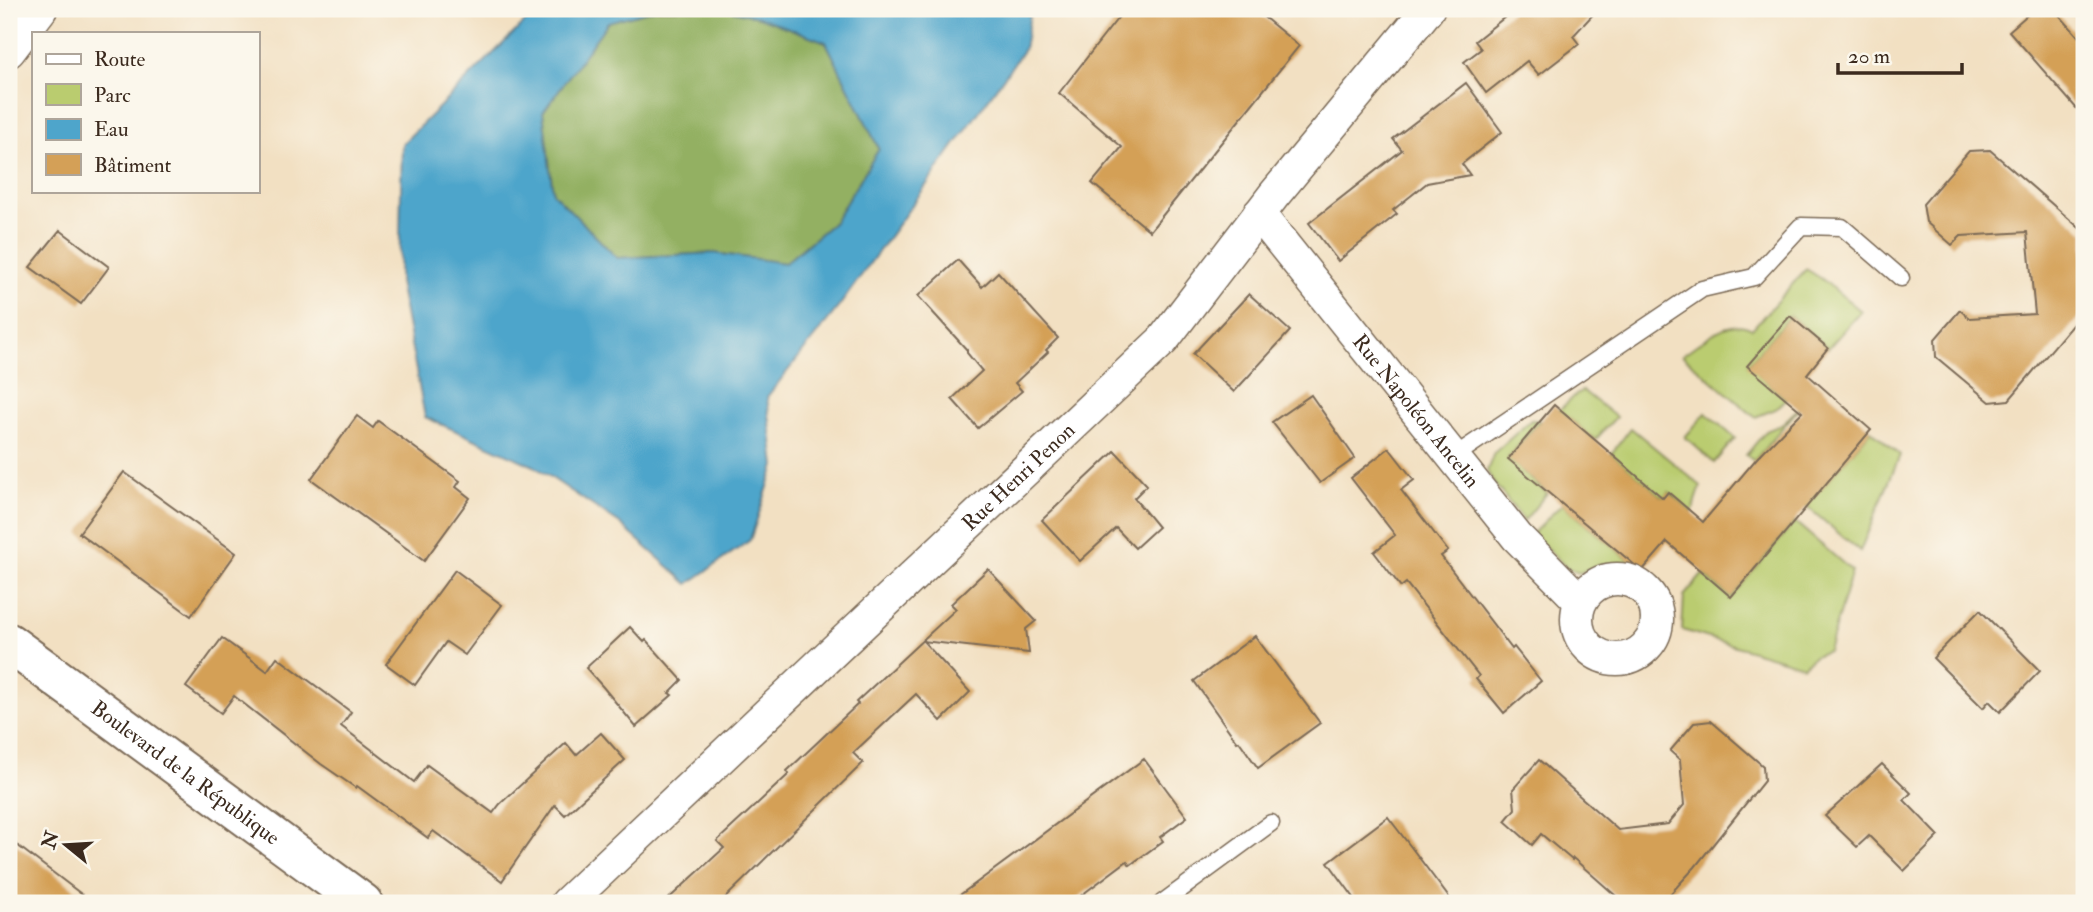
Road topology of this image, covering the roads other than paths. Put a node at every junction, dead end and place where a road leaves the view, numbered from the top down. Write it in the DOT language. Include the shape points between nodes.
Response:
graph roads {
  1 [pos="41,9"];
  2 [pos="1428,9"];
  3 [pos="9,51"];
  4 [pos="1259,214"];
  5 [pos="1902,278"];
  6 [pos="1454,457"];
  7 [pos="1580,601"];
  8 [pos="9,643"];
  9 [pos="1271,823"];
  10 [pos="363,903"];
  11 [pos="566,903"];
  12 [pos="1161,903"];
  1 -- 3 [label="street"];
  2 -- 4 [label="street, Rue Henri Penon"];
  4 -- 6 [label="street, Rue Napoléon Ancelin"];
  4 -- 11 [label="street, Rue Henri Penon" via="1163,340"];
  5 -- 6 [label="lane" via="1842,227 1801,226 1754,277 1702,289"];
  6 -- 7 [label="street, Rue Napoléon Ancelin" via="1517,537"];
  8 -- 10 [label="street, Boulevard de la République"];
  9 -- 12 [label="lane"];
}
